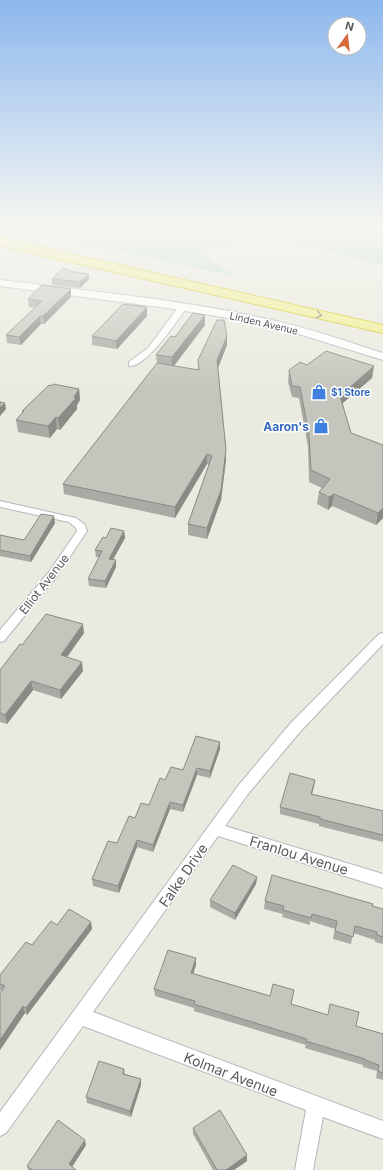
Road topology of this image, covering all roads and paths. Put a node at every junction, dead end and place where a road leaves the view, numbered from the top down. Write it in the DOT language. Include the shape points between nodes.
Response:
graph roads {
  1 [pos="191,281"];
  2 [pos="204,281"];
  3 [pos="0,283"];
  4 [pos="184,307"];
  5 [pos="383,318"];
  6 [pos="383,329"];
  7 [pos="383,357"];
  8 [pos="132,364"];
  9 [pos="0,504"];
  10 [pos="383,637"];
  11 [pos="0,638"];
  12 [pos="215,829"];
  13 [pos="383,881"];
  14 [pos="80,1016"];
  15 [pos="316,1106"];
  16 [pos="0,1127"];
  17 [pos="383,1130"];
  18 [pos="304,1170"];
  1 -- 6 [label="highway, one-way" via="281,306"];
  2 -- 5 [label="highway" via="271,291"];
  3 -- 4 [label="main road, Linden Avenue"];
  4 -- 7 [label="main road, Linden Avenue" via="290,328"];
  4 -- 8 [label="street" via="152,350"];
  9 -- 11 [label="street, Elliot Avenue" via="72,520 82,531 53,574"];
  10 -- 12 [label="street, Falke Drive" via="280,744"];
  12 -- 13 [label="street, Franlou Avenue"];
  12 -- 14 [label="street, Falke Drive"];
  14 -- 15 [label="street, Kolmar Avenue"];
  14 -- 16 [label="street, Falke Drive"];
  15 -- 17 [label="street, Kolmar Avenue"];
  15 -- 18 [label="street"];
}
